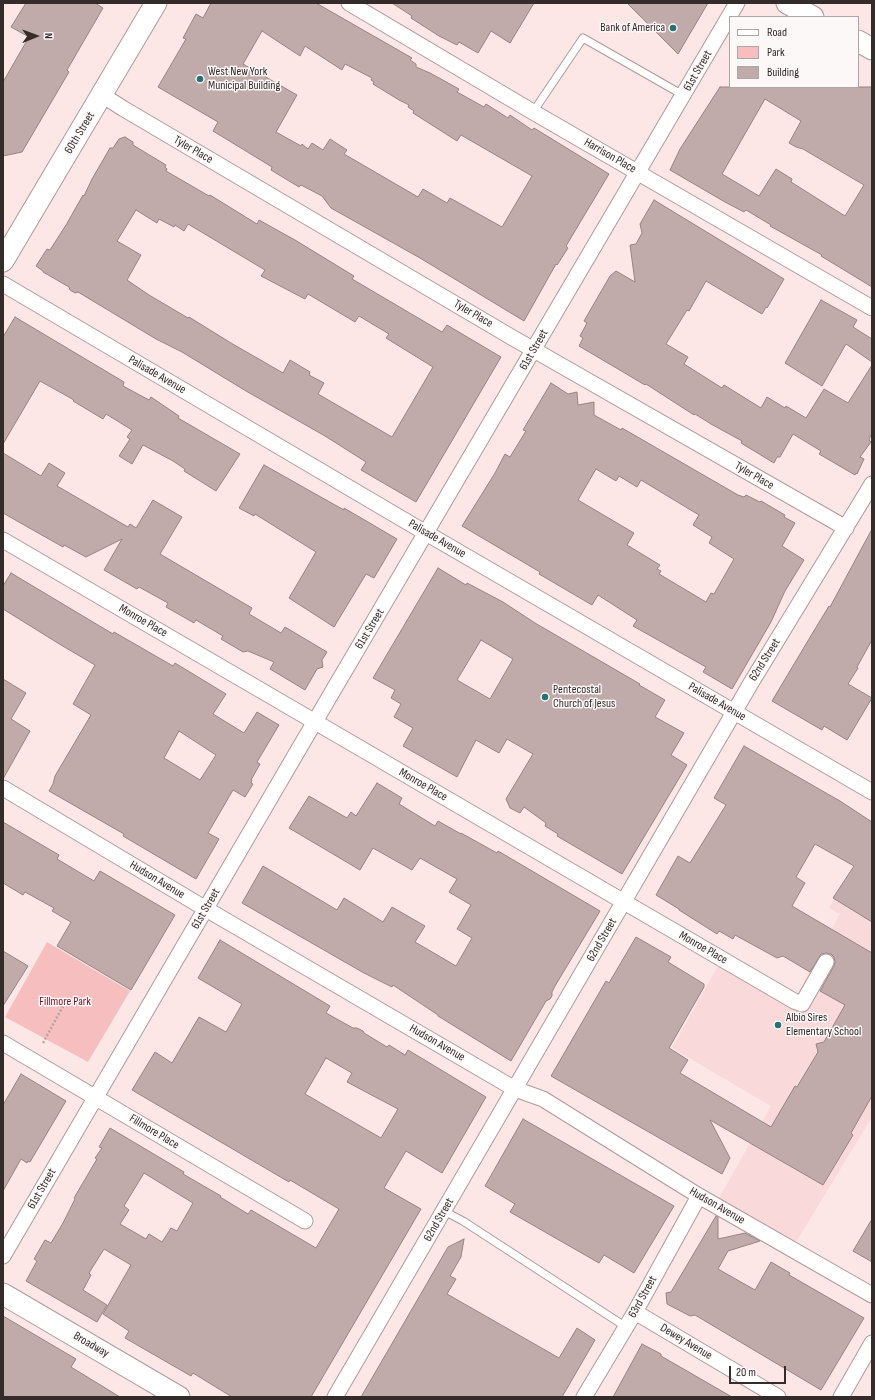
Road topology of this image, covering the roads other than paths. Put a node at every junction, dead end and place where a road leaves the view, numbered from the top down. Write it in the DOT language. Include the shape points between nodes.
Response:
graph roads {
  1 [pos="156,3"];
  2 [pos="349,3"];
  3 [pos="737,3"];
  4 [pos="787,3"];
  5 [pos="729,16"];
  6 [pos="811,16"];
  7 [pos="729,17"];
  8 [pos="859,42"];
  9 [pos="872,49"];
  10 [pos="102,95"];
  11 [pos="683,95"];
  12 [pos="533,112"];
  13 [pos="638,172"];
  14 [pos="3,261"];
  15 [pos="3,284"];
  16 [pos="872,308"];
  17 [pos="534,350"];
  18 [pos="872,484"];
  19 [pos="846,528"];
  20 [pos="426,533"];
  21 [pos="3,540"];
  22 [pos="734,712"];
  23 [pos="315,722"];
  24 [pos="3,788"];
  25 [pos="872,792"];
  26 [pos="624,902"];
  27 [pos="206,909"];
  28 [pos="826,962"];
  29 [pos="3,1043"];
  30 [pos="515,1089"];
  31 [pos="96,1098"];
  32 [pos="699,1196"];
  33 [pos="444,1212"];
  34 [pos="305,1221"];
  35 [pos="3,1256"];
  36 [pos="3,1294"];
  37 [pos="872,1295"];
  38 [pos="635,1312"];
  39 [pos="626,1327"];
  40 [pos="872,1343"];
  41 [pos="179,1397"];
  42 [pos="335,1397"];
  43 [pos="584,1397"];
  44 [pos="778,1397"];
  45 [pos="841,1397"];
  1 -- 10 [label="street, 60th Street"];
  2 -- 12 [label="street, Harrison Place"];
  3 -- 5 [label="street, 61st Street"];
  4 -- 6 [label="street"];
  7 -- 11 [label="street, 61st Street"];
  8 -- 9 [label="street"];
  10 -- 14 [label="street, 60th Street"];
  10 -- 17 [label="street, Tyler Place"];
  11 -- 12 [label="lane" via="583,38"];
  11 -- 13 [label="street, 61st Street"];
  12 -- 13 [label="street, Harrison Place"];
  13 -- 16 [label="street, Harrison Place"];
  13 -- 17 [label="street, 61st Street"];
  15 -- 20 [label="street, Palisade Avenue"];
  17 -- 19 [label="street, Tyler Place"];
  17 -- 20 [label="street, 61st Street"];
  18 -- 19 [label="street, 62nd Street"];
  19 -- 22 [label="street, 62nd Street"];
  20 -- 22 [label="street, Palisade Avenue"];
  20 -- 23 [label="street, 61st Street"];
  21 -- 23 [label="street, Monroe Place"];
  22 -- 25 [label="street, Palisade Avenue"];
  22 -- 26 [label="street, 62nd Street"];
  23 -- 26 [label="street, Monroe Place"];
  23 -- 27 [label="street, 61st Street"];
  24 -- 27 [label="street, Hudson Avenue"];
  26 -- 28 [label="street, Monroe Place" via="802,1004"];
  26 -- 30 [label="street, 62nd Street"];
  27 -- 30 [label="street, Hudson Avenue"];
  27 -- 31 [label="street, 61st Street"];
  29 -- 31 [label="street, Fillmore Place"];
  30 -- 32 [label="street, Hudson Avenue" via="543,1099"];
  30 -- 33 [label="street, 62nd Street"];
  31 -- 34 [label="street, Fillmore Place"];
  31 -- 35 [label="street, 61st Street"];
  32 -- 37 [label="street, Hudson Avenue"];
  32 -- 38 [label="street, 63rd Street"];
  33 -- 39 [label="lane" via="463,1221"];
  33 -- 42 [label="street, 62nd Street"];
  36 -- 41 [label="street, Broadway"];
  38 -- 39 [label="street, 63rd Street"];
  38 -- 44 [label="street, Dewey Avenue"];
  39 -- 43 [label="street, 63rd Street"];
  40 -- 45 [label="street"];
}
